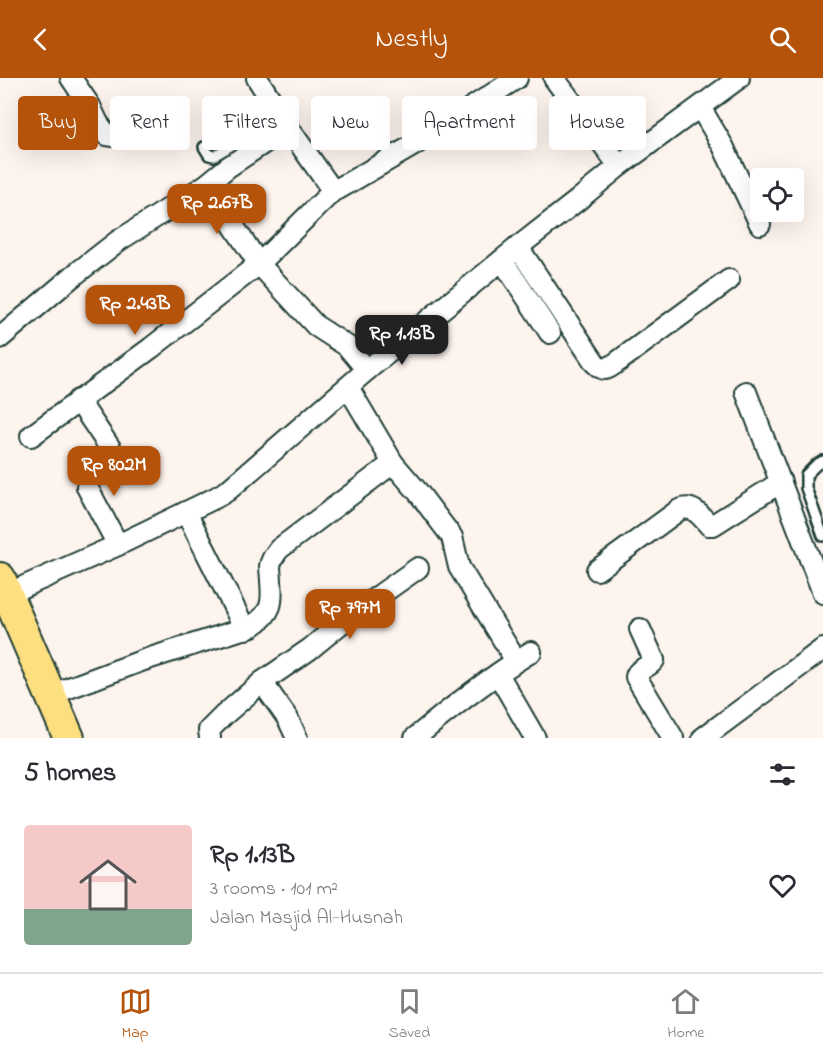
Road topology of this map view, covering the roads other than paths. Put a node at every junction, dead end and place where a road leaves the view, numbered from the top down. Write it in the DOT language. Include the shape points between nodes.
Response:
graph roads {
  1 [pos="71,78"];
  2 [pos="257,78"];
  3 [pos="517,78"];
  4 [pos="554,78"];
  5 [pos="739,78"];
  6 [pos="269,96"];
  7 [pos="700,107"];
  8 [pos="110,135"];
  9 [pos="299,142"];
  10 [pos="206,150"];
  11 [pos="226,150"];
  12 [pos="249,150"];
  13 [pos="619,166"];
  14 [pos="206,185"];
  15 [pos="334,190"];
  16 [pos="760,224"];
  17 [pos="518,247"];
  18 [pos="502,260"];
  19 [pos="259,264"];
  20 [pos="729,280"];
  21 [pos="550,333"];
  22 [pos="0,338"];
  23 [pos="367,370"];
  24 [pos="348,387"];
  25 [pos="746,392"];
  26 [pos="78,400"];
  27 [pos="31,436"];
  28 [pos="823,461"];
  29 [pos="393,463"];
  30 [pos="123,466"];
  31 [pos="781,482"];
  32 [pos="87,487"];
  33 [pos="186,512"];
  34 [pos="823,536"];
  35 [pos="118,544"];
  36 [pos="418,568"];
  37 [pos="597,570"];
  38 [pos="2,590"];
  39 [pos="823,593"];
  40 [pos="245,628"];
  41 [pos="640,629"];
  42 [pos="823,649"];
  43 [pos="498,674"];
  44 [pos="262,682"];
  45 [pos="50,695"];
  46 [pos="69,738"];
  47 [pos="210,738"];
  48 [pos="297,738"];
  49 [pos="416,738"];
  50 [pos="535,738"];
  51 [pos="673,738"];
  52 [pos="702,738"];
  1 -- 8 [label="street"];
  2 -- 6 [label="street"];
  3 -- 15 [label="street" via="414,146"];
  4 -- 13 [label="street"];
  5 -- 7 [label="street"];
  7 -- 13 [label="street"];
  7 -- 16 [label="street"];
  9 -- 15 [label="street"];
  10 -- 11 [label="lane" via="214,156"];
  12 -- 14 [label="street"];
  13 -- 17 [label="street"];
  14 -- 19 [label="street"];
  14 -- 22 [label="street" via="118,241"];
  15 -- 19 [label="street"];
  17 -- 18 [label="street"];
  17 -- 20 [label="street" via="601,369 616,363"];
  18 -- 21 [label="street"];
  18 -- 23 [label="street"];
  19 -- 23 [label="street" via="316,326 347,346"];
  19 -- 26 [label="street"];
  23 -- 24 [label="street"];
  24 -- 29 [label="street"];
  24 -- 33 [label="street" via="227,491"];
  25 -- 31 [label="street"];
  26 -- 27 [label="street"];
  26 -- 30 [label="street"];
  28 -- 34 [label="lane" via="806,475 806,488"];
  29 -- 40 [label="street" via="279,549 270,566 273,598 269,610 262,620"];
  29 -- 43 [label="street" via="452,537 459,567 523,657"];
  31 -- 37 [label="street" via="711,526 685,507"];
  31 -- 39 [label="street"];
  32 -- 35 [label="street"];
  33 -- 35 [label="street"];
  33 -- 40 [label="street"];
  35 -- 38 [label="street"];
  36 -- 44 [label="street"];
  38 -- 45 [label="main road"];
  40 -- 45 [label="street"];
  41 -- 51 [label="street" via="654,660 635,675"];
  42 -- 52 [label="street"];
  43 -- 49 [label="street"];
  43 -- 50 [label="street"];
  44 -- 47 [label="street" via="209,730"];
  44 -- 48 [label="street"];
  45 -- 46 [label="main road"];
}
